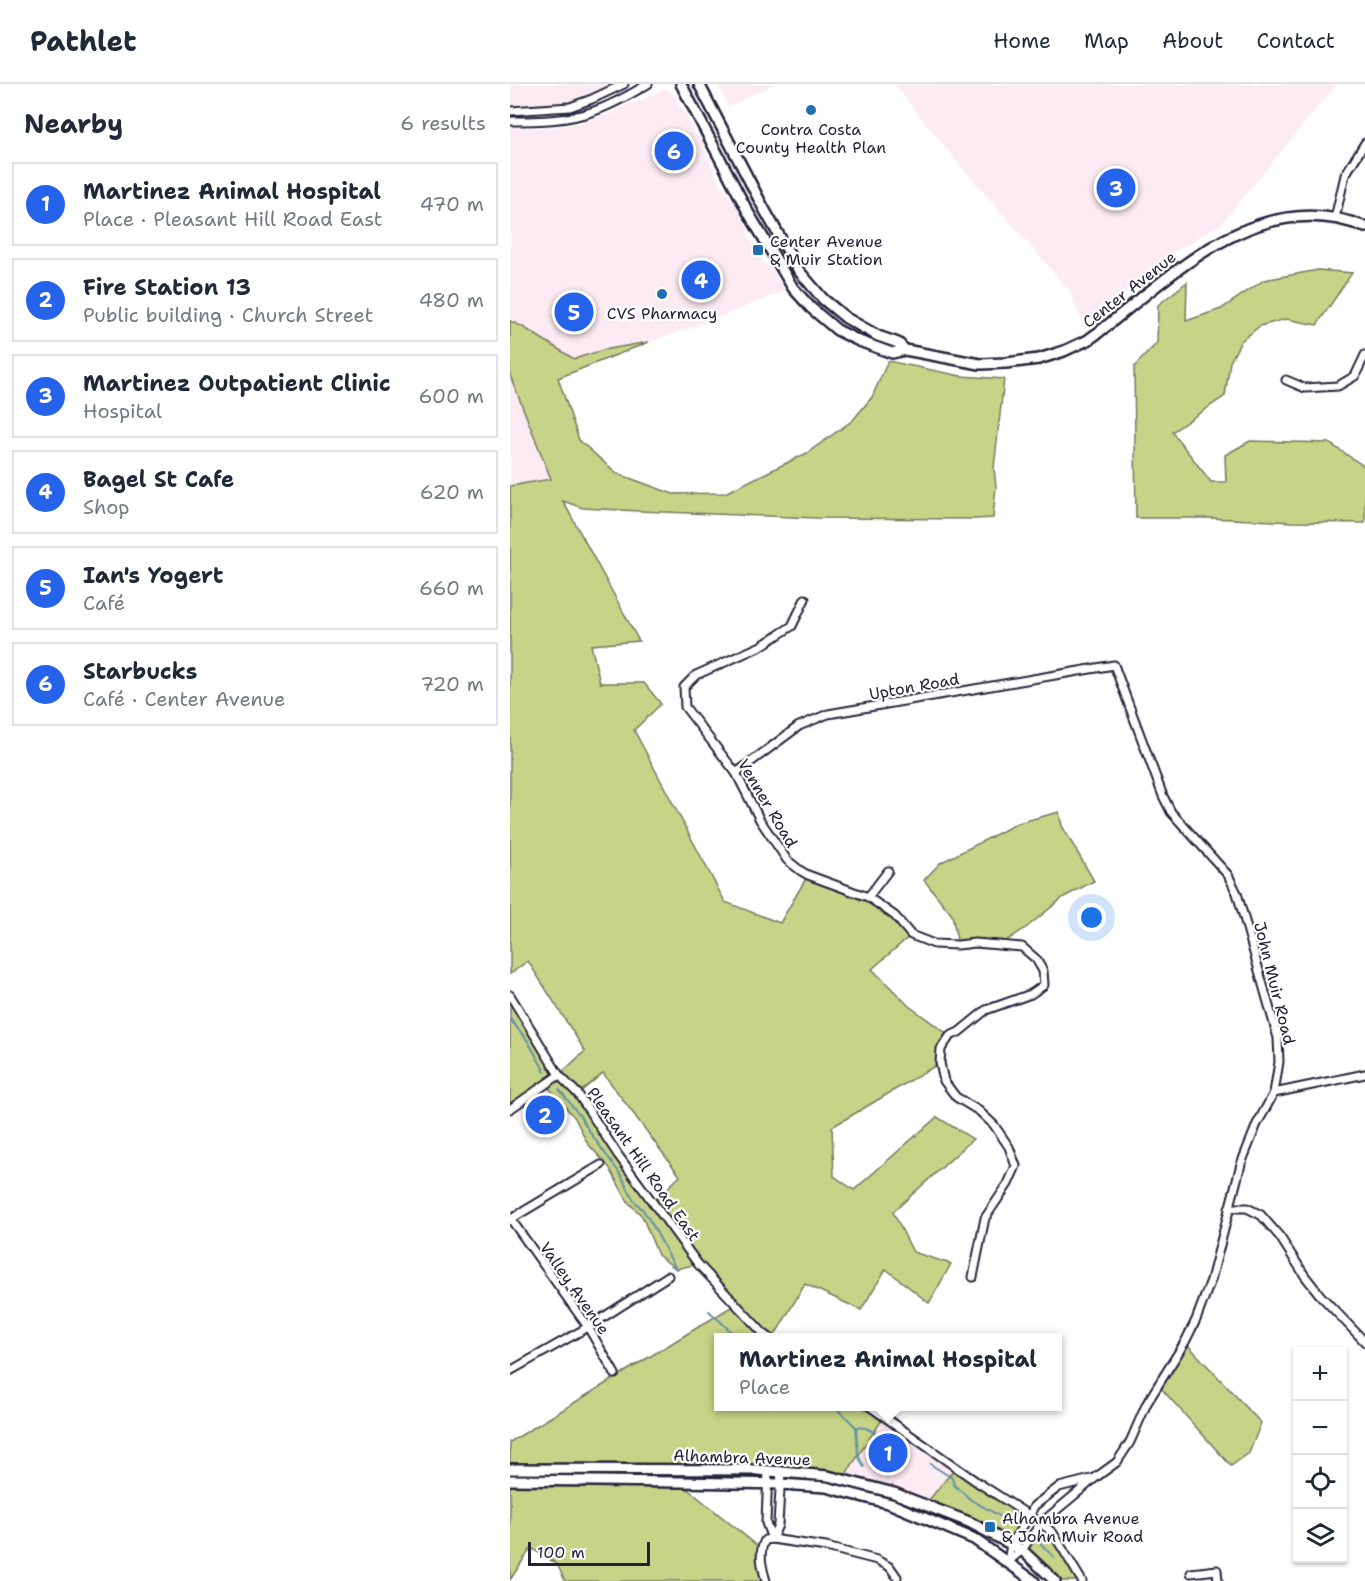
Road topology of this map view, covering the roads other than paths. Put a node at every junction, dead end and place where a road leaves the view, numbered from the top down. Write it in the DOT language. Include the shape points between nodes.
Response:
graph roads {
  1 [pos="624,84"];
  2 [pos="648,84"];
  3 [pos="681,84"];
  4 [pos="699,84"];
  5 [pos="510,111"];
  6 [pos="510,121"];
  7 [pos="1365,143"];
  8 [pos="1335,218"];
  9 [pos="1365,227"];
  10 [pos="905,350"];
  11 [pos="1365,356"];
  12 [pos="1286,380"];
  13 [pos="805,599"];
  14 [pos="1114,665"];
  15 [pos="736,774"];
  16 [pos="888,871"];
  17 [pos="868,897"];
  18 [pos="510,995"];
  19 [pos="1365,1074"];
  20 [pos="559,1075"];
  21 [pos="1274,1093"];
  22 [pos="510,1108"];
  23 [pos="601,1165"];
  24 [pos="1229,1208"];
  25 [pos="511,1219"];
  26 [pos="668,1276"];
  27 [pos="973,1278"];
  28 [pos="588,1327"];
  29 [pos="763,1333"];
  30 [pos="1365,1342"];
  31 [pos="510,1371"];
  32 [pos="615,1374"];
  33 [pos="875,1411"];
  34 [pos="510,1468"];
  35 [pos="768,1471"];
  36 [pos="781,1471"];
  37 [pos="1095,1478"];
  38 [pos="510,1480"];
  39 [pos="768,1484"];
  40 [pos="780,1484"];
  41 [pos="1030,1515"];
  42 [pos="1041,1522"];
  43 [pos="772,1539"];
  44 [pos="1011,1544"];
  45 [pos="1022,1550"];
  46 [pos="1008,1562"];
  47 [pos="1191,1573"];
  48 [pos="897,1577"];
  49 [pos="766,1581"];
  50 [pos="1034,1581"];
  51 [pos="1055,1581"];
  52 [pos="1082,1581"];
  53 [pos="1218,1581"];
  1 -- 5 [label="street" via="570,107"];
  2 -- 6 [label="street" via="591,112 557,119"];
  3 -- 10 [label="street, Center Avenue" via="793,288 837,330 892,353"];
  4 -- 10 [label="street, Center Avenue" via="799,271 846,318"];
  7 -- 8 [label="street" via="1345,175"];
  8 -- 9 [label="street, Center Avenue"];
  8 -- 10 [label="street, Center Avenue" via="1279,219 1232,236 1184,265 1088,340 1039,359 980,364"];
  11 -- 12 [label="street" via="1355,376 1338,386 1305,388"];
  13 -- 15 [label="street, Venner Road" via="792,626 761,646 696,675 684,687 685,707"];
  14 -- 15 [label="street, Upton Road" via="828,714 799,726"];
  14 -- 21 [label="street, John Muir Road" via="1171,812 1228,875 1237,893 1278,1038 1280,1062"];
  15 -- 17 [label="street, Venner Road" via="787,860 808,875"];
  16 -- 17 [label="street"];
  17 -- 27 [label="street, Venner Road" via="895,916 911,934 934,944 1022,947 1043,970 1044,985 1031,994 986,1010 950,1036 941,1049 944,1081 956,1097 994,1125 1010,1147 1016,1166 1008,1185 984,1218"];
  18 -- 20 [label="street, Pleasant Hill Road East"];
  19 -- 21 [label="street"];
  20 -- 22 [label="street"];
  20 -- 29 [label="street, Pleasant Hill Road East" via="578,1094 698,1264"];
  21 -- 24 [label="street, John Muir Road" via="1241,1164"];
  23 -- 25 [label="street"];
  24 -- 30 [label="street" via="1247,1208 1261,1215 1313,1285"];
  24 -- 37 [label="street, John Muir Road" via="1196,1320 1147,1403 1130,1442 1117,1462"];
  25 -- 28 [label="street, Valley Avenue"];
  26 -- 28 [label="street"];
  28 -- 31 [label="street"];
  28 -- 32 [label="street, Valley Avenue"];
  33 -- 41 [label="street"];
  34 -- 35 [label="street, Alhambra Avenue"];
  35 -- 36 [label="street, Alhambra Avenue"];
  35 -- 39 [label="street"];
  36 -- 40 [label="street"];
  36 -- 44 [label="street, Alhambra Avenue" via="828,1476 894,1493 969,1522"];
  37 -- 41 [label="street, John Muir Road" via="1059,1487 1034,1506"];
  37 -- 42 [label="street, John Muir Road"];
  38 -- 39 [label="street, Alhambra Avenue"];
  39 -- 40 [label="street, Alhambra Avenue"];
  39 -- 43 [label="street" via="766,1523"];
  40 -- 43 [label="street" via="778,1525"];
  40 -- 46 [label="street, Alhambra Avenue" via="826,1487 891,1504 974,1539"];
  41 -- 42 [label="street"];
  41 -- 44 [label="street, John Muir Road"];
  42 -- 45 [label="street, John Muir Road"];
  42 -- 52 [label="street" via="1053,1533"];
  43 -- 48 [label="street" via="826,1546 877,1560 890,1567"];
  43 -- 49 [label="street" via="765,1540 760,1548"];
  44 -- 45 [label="street, Alhambra Avenue"];
  44 -- 46 [label="street, John Muir Road"];
  45 -- 46 [label="street, John Muir Road"];
  45 -- 51 [label="street, Alhambra Avenue"];
  46 -- 50 [label="street, Alhambra Avenue"];
  47 -- 53 [label="street" via="1216,1570"];
}
